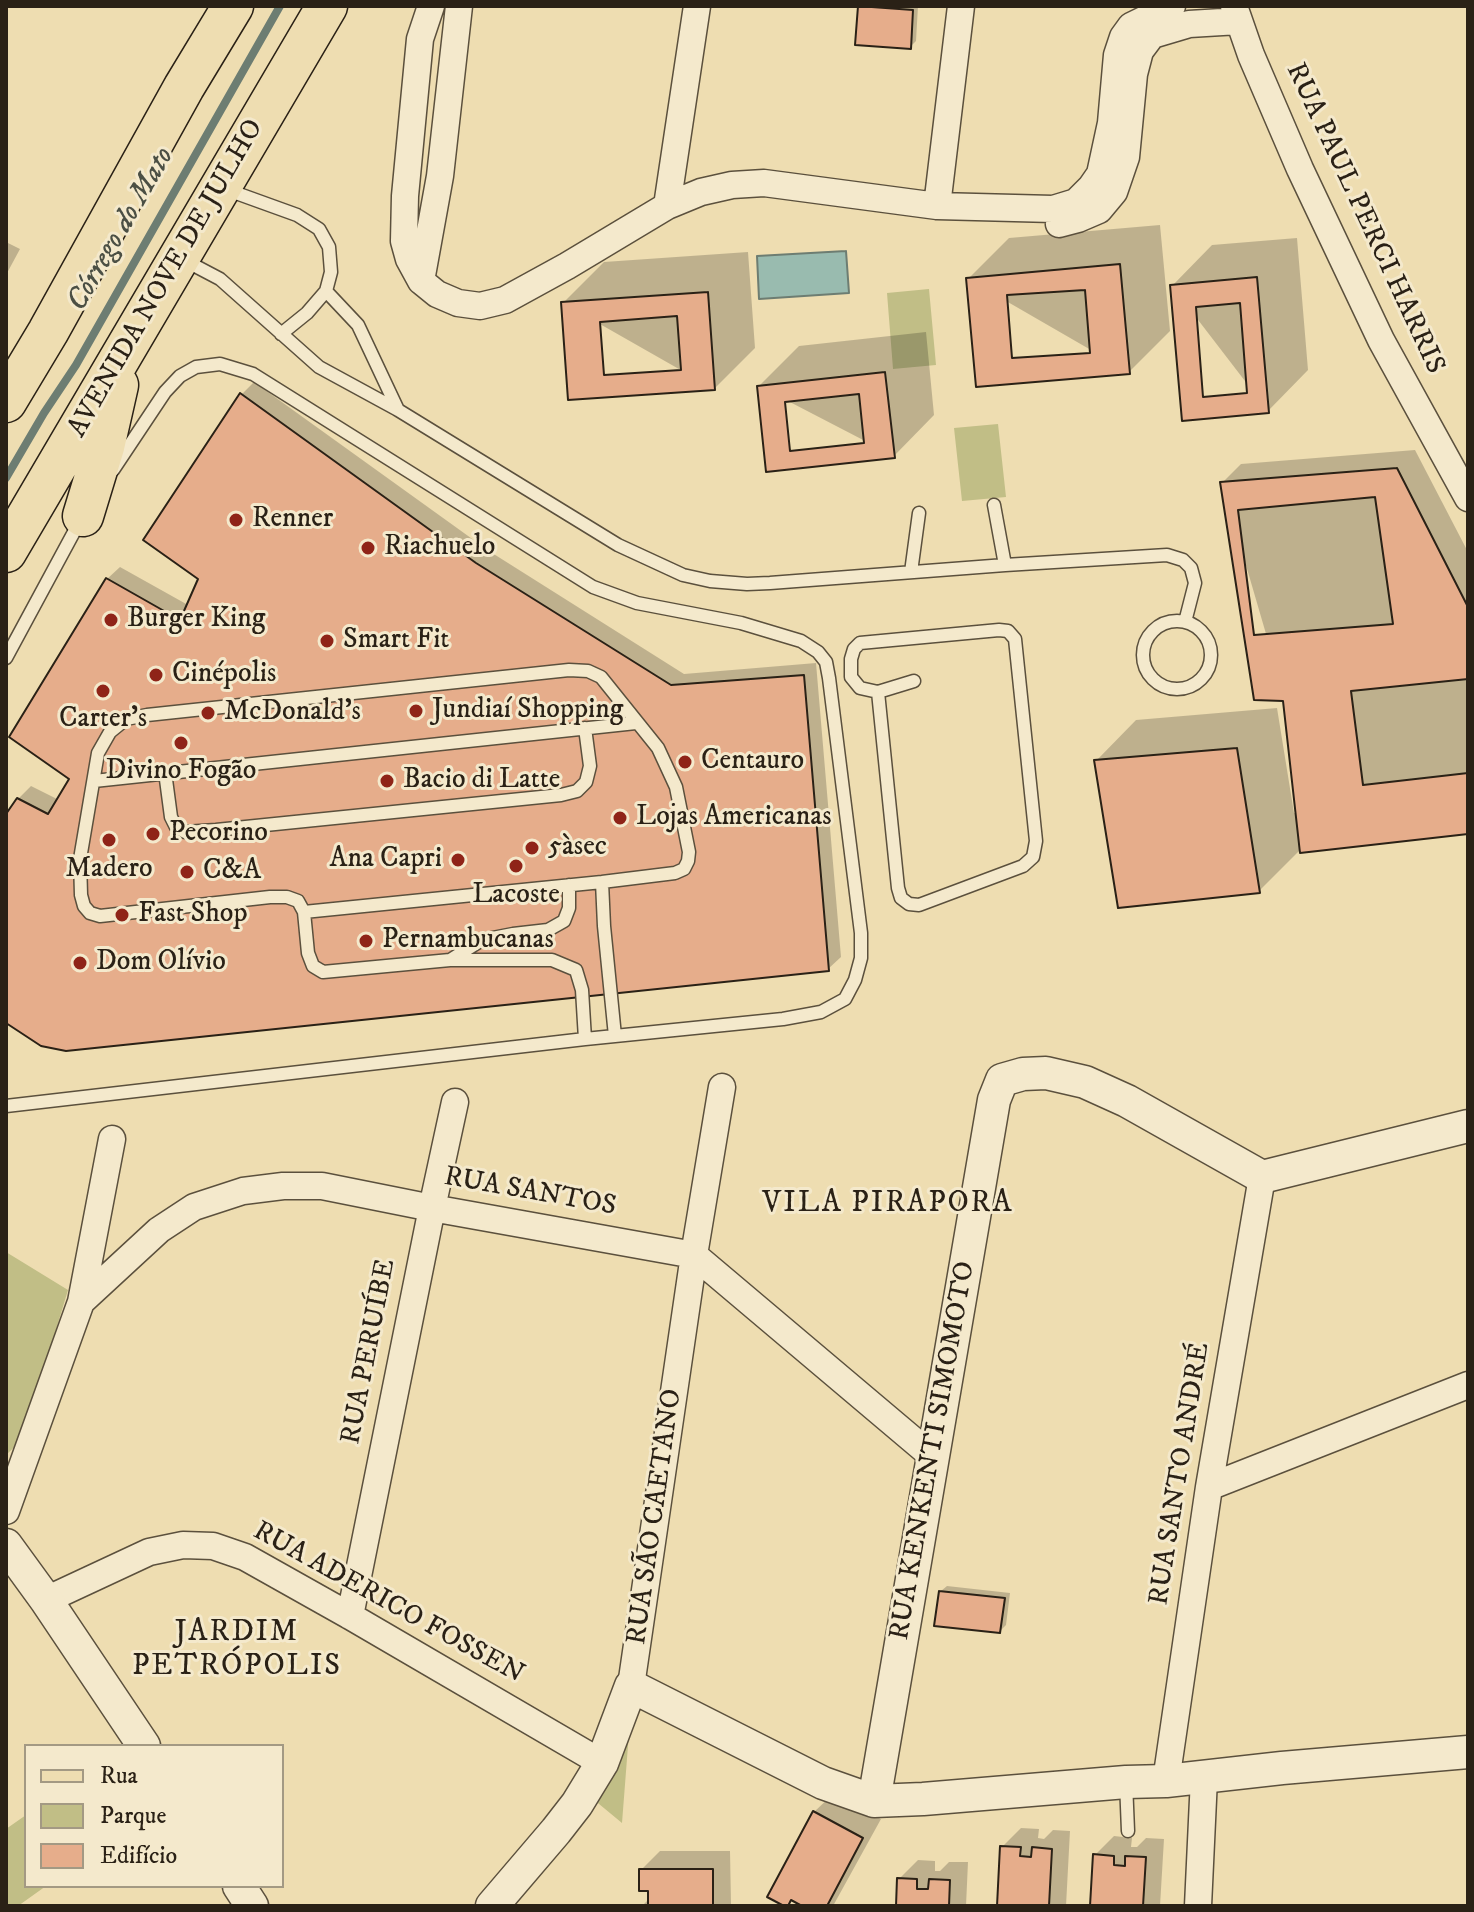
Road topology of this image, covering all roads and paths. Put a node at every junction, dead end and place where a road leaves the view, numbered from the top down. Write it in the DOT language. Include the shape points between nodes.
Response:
graph roads {
  1 [pos="233,6"];
  2 [pos="327,6"];
  3 [pos="409,6"];
  4 [pos="431,6"];
  5 [pos="459,6"];
  6 [pos="697,6"];
  7 [pos="961,6"];
  8 [pos="1172,6"];
  9 [pos="1237,14"];
  10 [pos="420,39"];
  11 [pos="219,187"];
  12 [pos="667,206"];
  13 [pos="937,206"];
  14 [pos="179,258"];
  15 [pos="421,281"];
  16 [pos="326,291"];
  17 [pos="281,334"];
  18 [pos="125,352"];
  19 [pos="6,402"];
  20 [pos="398,410"];
  21 [pos="1468,498"];
  22 [pos="994,505"];
  23 [pos="919,513"];
  24 [pos="83,516"];
  25 [pos="6,552"];
  26 [pos="1005,565"];
  27 [pos="911,572"];
  28 [pos="1185,622"];
  29 [pos="6,658"];
  30 [pos="851,677"];
  31 [pos="829,678"];
  32 [pos="914,681"];
  33 [pos="878,692"];
  34 [pos="636,723"];
  35 [pos="585,728"];
  36 [pos="165,772"];
  37 [pos="94,781"];
  38 [pos="602,882"];
  39 [pos="569,885"];
  40 [pos="304,912"];
  41 [pos="450,960"];
  42 [pos="615,1036"];
  43 [pos="585,1039"];
  44 [pos="722,1087"];
  45 [pos="455,1102"];
  46 [pos="6,1106"];
  47 [pos="1468,1126"];
  48 [pos="112,1139"];
  49 [pos="1262,1177"];
  50 [pos="432,1208"];
  51 [pos="694,1255"];
  52 [pos="81,1302"];
  53 [pos="1468,1385"];
  54 [pos="932,1456"];
  55 [pos="1209,1487"];
  56 [pos="6,1511"];
  57 [pos="6,1545"];
  58 [pos="46,1600"];
  59 [pos="350,1616"];
  60 [pos="631,1686"];
  61 [pos="143,1744"];
  62 [pos="1468,1752"];
  63 [pos="602,1763"];
  64 [pos="1204,1778"];
  65 [pos="1166,1781"];
  66 [pos="1126,1782"];
  67 [pos="874,1801"];
  68 [pos="1128,1831"];
  69 [pos="240,1888"];
  70 [pos="252,1906"];
  71 [pos="492,1906"];
  72 [pos="1198,1906"];
  1 -- 19 [label="main road"];
  2 -- 11 [label="main road, AVENIDA NOVE DE JULHO"];
  3 -- 10 [label="street"];
  4 -- 10 [label="street"];
  5 -- 15 [label="street" via="440,176"];
  6 -- 12 [label="street"];
  7 -- 13 [label="street"];
  8 -- 13 [label="street" via="1131,26 1123,37 1100,174 1076,202 1053,209"];
  9 -- 13 [label="street" via="1152,35 1140,51 1126,157 1114,192 1099,210 1056,224 1014,225"];
  9 -- 21 [label="street, RUA PAUL PERCI HARRIS" via="1300,169 1381,340"];
  10 -- 15 [label="street" via="403,221 409,259"];
  11 -- 14 [label="main road, AVENIDA NOVE DE JULHO"];
  11 -- 16 [label="lane" via="297,215 319,229 329,247"];
  12 -- 13 [label="street" via="717,188 764,183"];
  12 -- 15 [label="street" via="505,300 480,306 458,303"];
  14 -- 17 [label="lane" via="220,279"];
  14 -- 18 [label="main road, AVENIDA NOVE DE JULHO"];
  16 -- 17 [label="lane"];
  16 -- 20 [label="lane" via="358,325"];
  17 -- 20 [label="lane" via="319,367"];
  18 -- 24 [label="main road"];
  18 -- 25 [label="main road, AVENIDA NOVE DE JULHO"];
  20 -- 27 [label="lane" via="618,545 683,575 747,584"];
  22 -- 26 [label="lane"];
  23 -- 27 [label="lane"];
  24 -- 29 [label="lane"];
  24 -- 31 [label="lane" via="165,392 196,367 220,364 253,374 593,587 637,603 801,641 826,662"];
  26 -- 27 [label="lane"];
  26 -- 28 [label="lane" via="1154,555 1183,560 1195,583"];
  28 -- 28 [label="lane" via="1154,630 1143,648 1152,678 1172,689 1194,685 1209,667 1204,635"];
  30 -- 31 [label="lane"];
  30 -- 33 [label="lane" via="860,688"];
  30 -- 33 [label="lane" via="851,659 860,643 1008,631 1015,639 1036,841 1033,857 1023,866 919,905 901,898"];
  31 -- 42 [label="lane" via="861,933 861,958 845,999 796,1017"];
  32 -- 33 [label="lane"];
  34 -- 35 [label="lane"];
  34 -- 37 [label="lane" via="601,677 569,670 147,715 126,719 110,732 98,753"];
  34 -- 38 [label="lane" via="658,748 676,787 688,861 675,873"];
  35 -- 36 [label="lane"];
  35 -- 36 [label="lane" via="590,766 586,782 561,795 185,832 171,817"];
  36 -- 37 [label="lane"];
  37 -- 40 [label="lane" via="80,859 81,895 90,913 270,897 298,901"];
  38 -- 39 [label="lane"];
  38 -- 42 [label="lane"];
  39 -- 40 [label="lane"];
  39 -- 41 [label="lane" via="564,921 548,930 482,940"];
  40 -- 41 [label="lane" via="308,953 313,966 323,972"];
  41 -- 43 [label="lane" via="552,960 576,970"];
  42 -- 43 [label="lane"];
  43 -- 46 [label="lane"];
  44 -- 51 [label="street, RUA SÃO CAETANO"];
  45 -- 50 [label="street, RUA PERUÍBE"];
  47 -- 49 [label="street"];
  48 -- 52 [label="street"];
  49 -- 54 [label="street, RUA KENKENTI SIMOMOTO" via="1085,1082 1046,1073 1002,1080 994,1100"];
  49 -- 55 [label="street, RUA SANTO ANDRÉ"];
  50 -- 51 [label="street, RUA SANTOS"];
  50 -- 52 [label="street, RUA SANTOS" via="322,1186 243,1191 194,1207 159,1230"];
  50 -- 59 [label="street, RUA PERUÍBE"];
  51 -- 54 [label="street"];
  51 -- 60 [label="street, RUA SÃO CAETANO"];
  52 -- 56 [label="street"];
  53 -- 55 [label="street"];
  54 -- 67 [label="street, RUA KENKENTI SIMOMOTO"];
  55 -- 65 [label="street, RUA SANTO ANDRÉ"];
  57 -- 58 [label="street"];
  58 -- 59 [label="street, RUA ADERICO FOSSEN" via="149,1552 213,1546 245,1557"];
  58 -- 61 [label="street"];
  59 -- 63 [label="street, RUA ADERICO FOSSEN"];
  60 -- 63 [label="street, RUA SÃO CAETANO"];
  60 -- 67 [label="street" via="823,1783"];
  62 -- 64 [label="street"];
  63 -- 71 [label="street, RUA SÃO CAETANO" via="577,1804"];
  64 -- 65 [label="street"];
  64 -- 72 [label="street"];
  65 -- 66 [label="street"];
  66 -- 67 [label="street"];
  66 -- 68 [label="lane"];
  69 -- 70 [label="street"];
}
